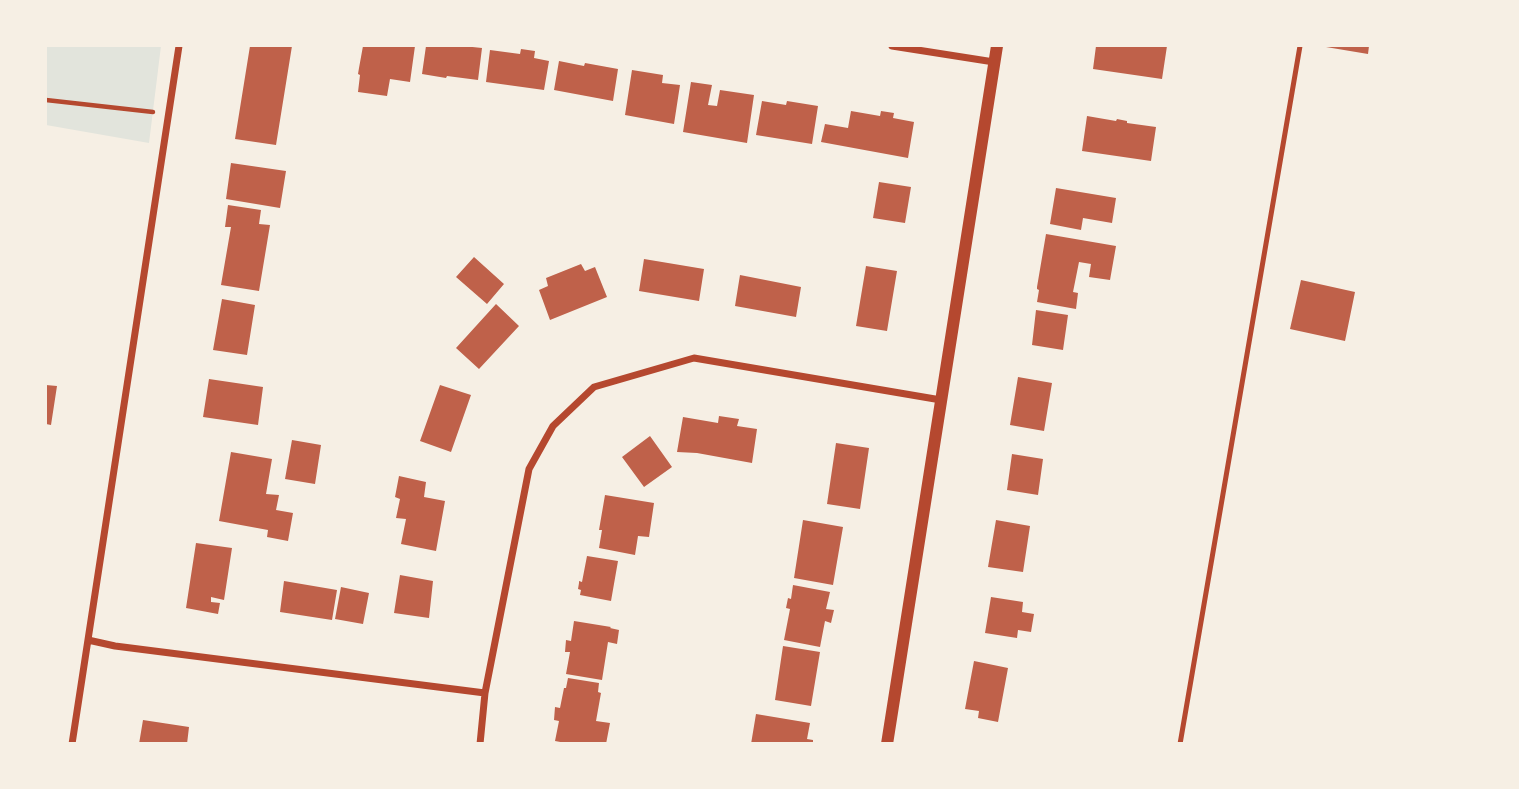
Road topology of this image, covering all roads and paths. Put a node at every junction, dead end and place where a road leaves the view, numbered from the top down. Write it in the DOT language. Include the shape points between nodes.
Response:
graph roads {
  1 [pos="180,46"];
  2 [pos="892,46"];
  3 [pos="997,46"];
  4 [pos="1300,46"];
  5 [pos="994,62"];
  6 [pos="46,100"];
  7 [pos="169,113"];
  8 [pos="941,400"];
  9 [pos="88,640"];
  10 [pos="485,693"];
  11 [pos="72,744"];
  12 [pos="480,744"];
  13 [pos="887,744"];
  14 [pos="1180,744"];
  1 -- 7 [label="street"];
  2 -- 5 [label="street"];
  3 -- 5 [label="street"];
  4 -- 14 [label="lane"];
  5 -- 8 [label="street"];
  6 -- 7 [label="path"];
  7 -- 9 [label="street"];
  8 -- 10 [label="street" via="694,358 594,387 553,426 529,470"];
  8 -- 13 [label="street"];
  9 -- 10 [label="street"];
  9 -- 11 [label="street"];
  10 -- 12 [label="street"];
}
